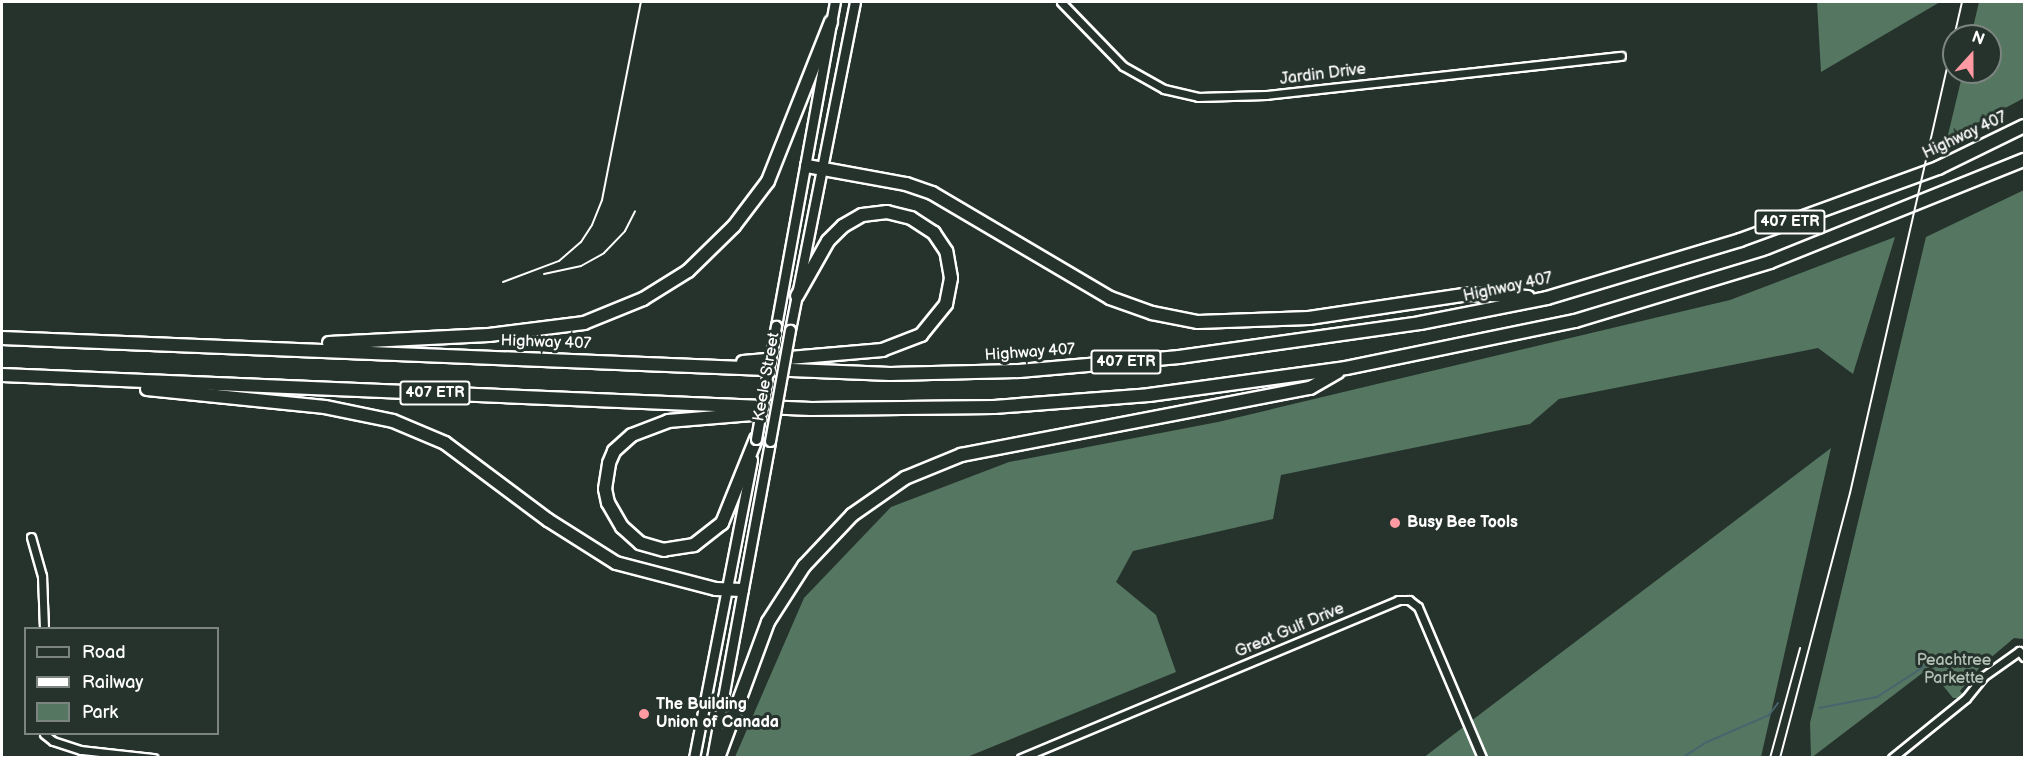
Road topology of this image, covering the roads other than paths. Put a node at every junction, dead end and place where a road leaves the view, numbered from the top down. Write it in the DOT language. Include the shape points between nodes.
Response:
graph roads {
  1 [pos="835,2"];
  2 [pos="855,2"];
  3 [pos="1062,2"];
  4 [pos="831,22"];
  5 [pos="1621,56"];
  6 [pos="2025,126"];
  7 [pos="2025,160"];
  8 [pos="807,166"];
  9 [pos="822,169"];
  10 [pos="797,296"];
  11 [pos="1547,298"];
  12 [pos="2,338"];
  13 [pos="253,347"];
  14 [pos="701,367"];
  15 [pos="1346,368"];
  16 [pos="2,375"];
  17 [pos="60,377"];
  18 [pos="811,408"];
  19 [pos="756,439"];
  20 [pos="31,537"];
  21 [pos="727,589"];
  22 [pos="742,590"];
  23 [pos="44,627"];
  24 [pos="2022,654"];
  25 [pos="45,735"];
  26 [pos="154,758"];
  27 [pos="694,758"];
  28 [pos="712,758"];
  29 [pos="718,758"];
  30 [pos="1021,758"];
  31 [pos="1482,758"];
  32 [pos="1892,758"];
  1 -- 4 [label="main road, Keele Street"];
  2 -- 9 [label="main road, Keele Street"];
  3 -- 5 [label="street, Jardin Drive" via="1123,66 1164,89 1198,97 1233,98"];
  4 -- 8 [label="main road, Keele Street"];
  4 -- 13 [label="highway" via="768,181 734,226 688,271 644,299 584,323 489,335"];
  6 -- 11 [label="highway, Highway 407 / 407 ETR" via="1938,168 1740,240"];
  7 -- 15 [label="highway, 407 ETR" via="1770,262 1575,321"];
  8 -- 9 [label="highway"];
  8 -- 19 [label="main road, Keele Street, bridge"];
  9 -- 10 [label="main road, Keele Street"];
  9 -- 11 [label="highway" via="906,184 932,194 1110,298 1152,313 1198,322 1310,318 1470,294"];
  10 -- 14 [label="highway" via="828,241 862,215 887,212 911,218 934,233 946,251 951,278 946,304 935,323 906,344 840,355"];
  10 -- 22 [label="main road, Keele Street, bridge"];
  11 -- 14 [label="highway, Highway 407 / 407 ETR" via="1293,343 1059,369 924,374"];
  12 -- 13 [label="highway, Highway 407 / 407 ETR"];
  13 -- 14 [label="highway, Highway 407 / 407 ETR"];
  15 -- 18 [label="highway, 407 ETR" via="1149,395 1044,404"];
  15 -- 29 [label="highway" via="1310,388 961,455 905,478 852,515 798,576 768,621"];
  16 -- 17 [label="highway, 407 ETR"];
  17 -- 18 [label="highway, 407 ETR"];
  17 -- 21 [label="highway" via="325,407 393,421 445,443 571,536 616,563 682,582"];
  18 -- 19 [label="highway" via="650,426 614,451 606,476 608,503 622,527 640,543 663,550 694,545 722,523"];
  19 -- 21 [label="main road, Keele Street"];
  20 -- 23 [label="street" via="42,576"];
  21 -- 22 [label="highway"];
  21 -- 27 [label="main road, Keele Street"];
  22 -- 28 [label="main road, Keele Street"];
  24 -- 32 [label="street" via="1984,676 1966,698"];
  25 -- 26 [label="street" via="81,750"];
  30 -- 31 [label="street, Great Gulf Drive" via="1398,600 1409,600 1418,607"];
}
